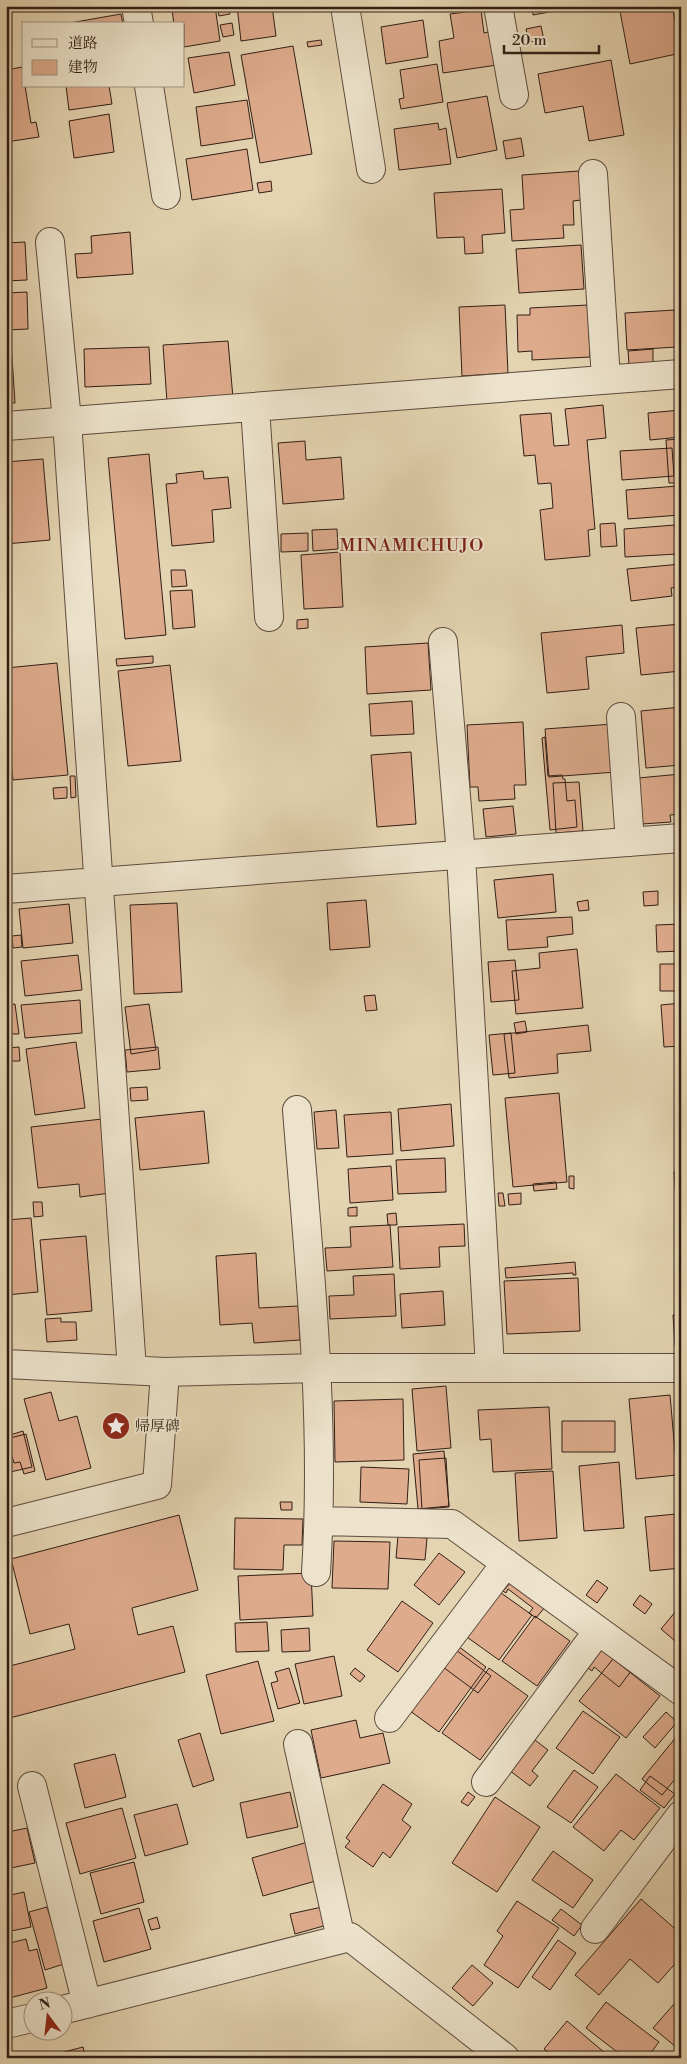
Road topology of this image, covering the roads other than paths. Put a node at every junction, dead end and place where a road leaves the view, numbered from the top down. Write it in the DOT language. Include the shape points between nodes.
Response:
graph roads {
  1 [pos="136,6"];
  2 [pos="345,6"];
  3 [pos="498,6"];
  4 [pos="139,22"];
  5 [pos="149,88"];
  6 [pos="514,95"];
  7 [pos="371,169"];
  8 [pos="593,174"];
  9 [pos="166,195"];
  10 [pos="50,242"];
  11 [pos="681,374"];
  12 [pos="606,379"];
  13 [pos="255,407"];
  14 [pos="67,421"];
  15 [pos="6,426"];
  16 [pos="269,617"];
  17 [pos="443,642"];
  18 [pos="622,717"];
  19 [pos="681,838"];
  20 [pos="630,842"];
  21 [pos="461,855"];
  22 [pos="100,882"];
  23 [pos="6,889"];
  24 [pos="297,1110"];
  25 [pos="6,1364"];
  26 [pos="317,1368"];
  27 [pos="490,1368"];
  28 [pos="681,1368"];
  29 [pos="132,1370"];
  30 [pos="165,1372"];
  31 [pos="319,1521"];
  32 [pos="6,1523"];
  33 [pos="506,1563"];
  34 [pos="316,1572"];
  35 [pos="598,1631"];
  36 [pos="681,1692"];
  37 [pos="389,1718"];
  38 [pos="298,1744"];
  39 [pos="486,1782"];
  40 [pos="32,1786"];
  41 [pos="681,1815"];
  42 [pos="594,1929"];
  43 [pos="341,1939"];
  44 [pos="75,2007"];
  45 [pos="22,2020"];
  46 [pos="6,2024"];
  47 [pos="505,2058"];
  1 -- 4 [label="street"];
  2 -- 7 [label="street"];
  3 -- 6 [label="street"];
  5 -- 9 [label="street"];
  8 -- 12 [label="street"];
  10 -- 14 [label="street"];
  11 -- 12 [label="street"];
  12 -- 13 [label="street"];
  13 -- 14 [label="street"];
  13 -- 16 [label="street"];
  14 -- 15 [label="street"];
  14 -- 22 [label="street"];
  17 -- 21 [label="street"];
  18 -- 20 [label="street"];
  19 -- 20 [label="street"];
  20 -- 21 [label="street"];
  21 -- 22 [label="street"];
  21 -- 27 [label="street"];
  22 -- 23 [label="street"];
  22 -- 29 [label="street"];
  24 -- 26 [label="street"];
  25 -- 29 [label="street"];
  26 -- 27 [label="street"];
  26 -- 30 [label="street"];
  26 -- 31 [label="street"];
  27 -- 28 [label="street"];
  29 -- 30 [label="street"];
  30 -- 32 [label="street" via="157,1485"];
  31 -- 33 [label="street" via="452,1524"];
  31 -- 34 [label="street"];
  33 -- 35 [label="street"];
  33 -- 37 [label="street"];
  35 -- 36 [label="street"];
  35 -- 39 [label="street"];
  38 -- 43 [label="street"];
  40 -- 44 [label="street"];
  41 -- 42 [label="street"];
  43 -- 44 [label="street"];
  43 -- 47 [label="street" via="350,1937"];
  45 -- 46 [label="street"];
}
